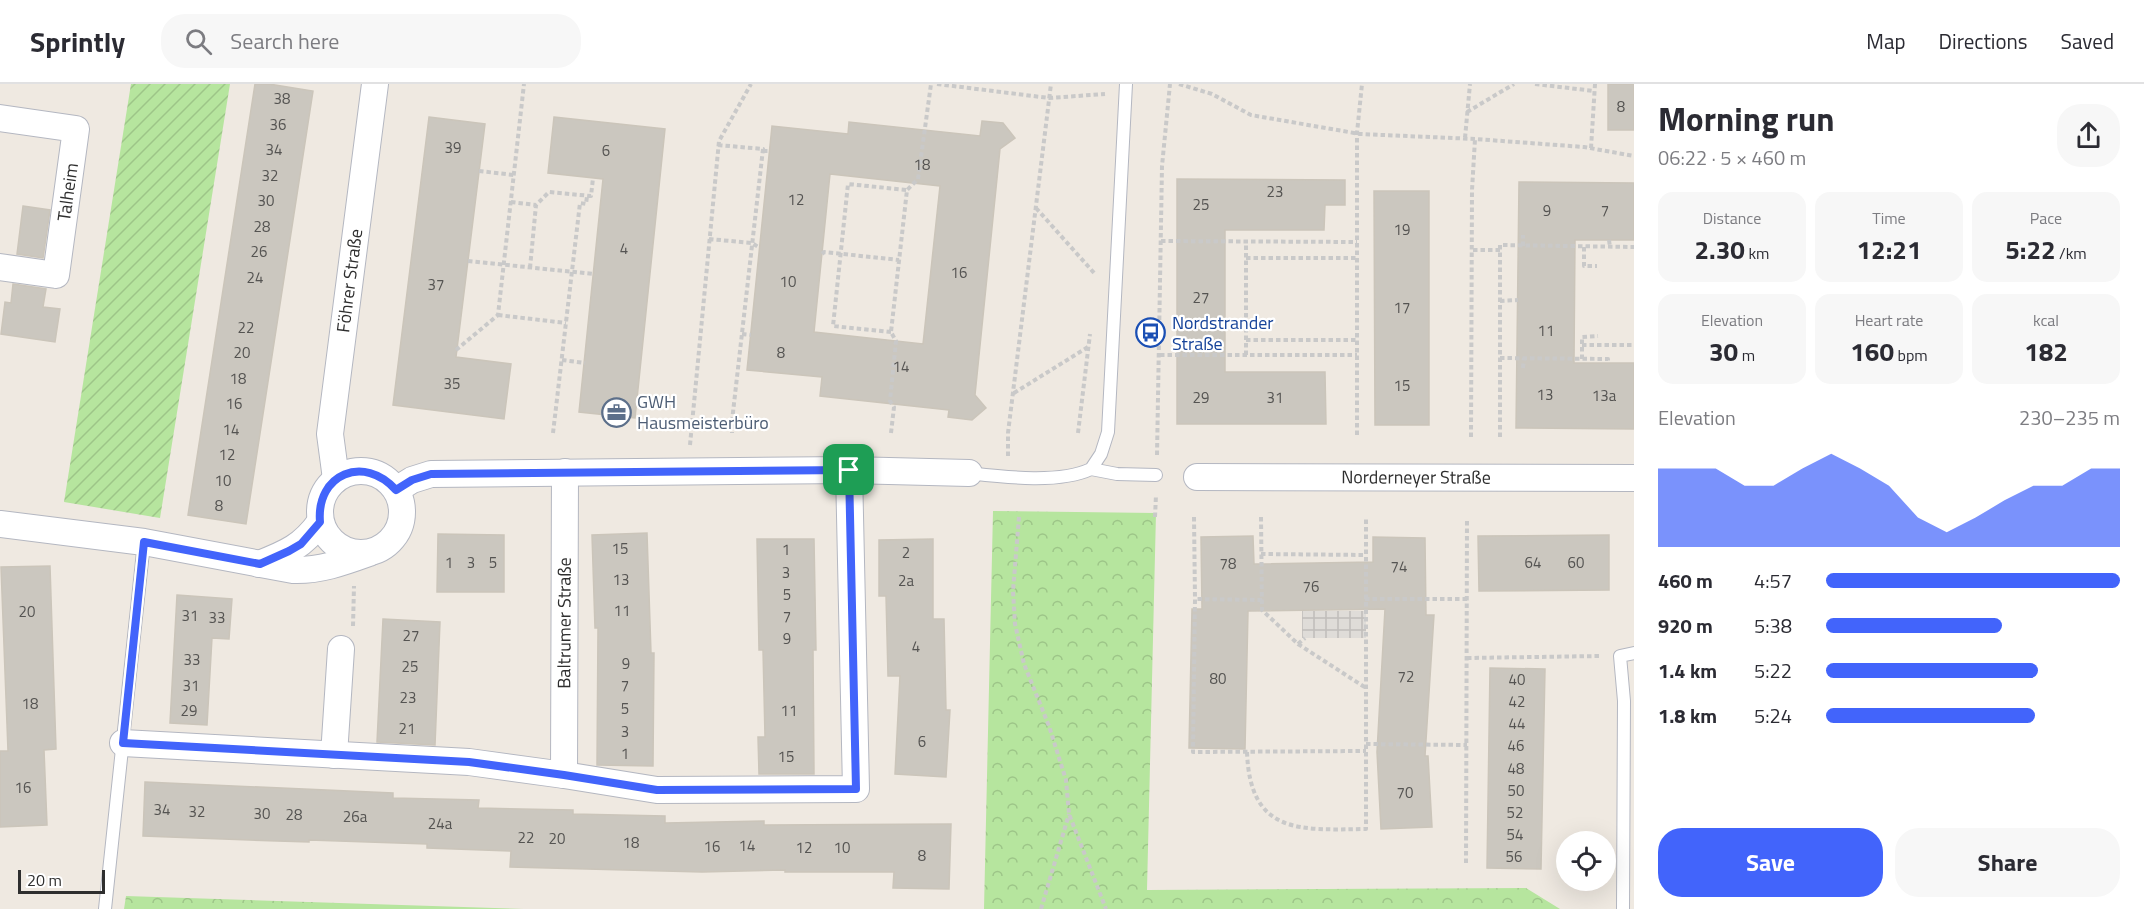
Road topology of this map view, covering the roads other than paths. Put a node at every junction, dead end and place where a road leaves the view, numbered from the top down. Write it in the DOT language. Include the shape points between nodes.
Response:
graph roads {
  1 [pos="375,84"];
  2 [pos="1126,84"];
  3 [pos="0,118"];
  4 [pos="0,267"];
  5 [pos="1091,469"];
  6 [pos="849,470"];
  7 [pos="566,472"];
  8 [pos="969,472"];
  9 [pos="1156,475"];
  10 [pos="1197,477"];
  11 [pos="1634,478"];
  12 [pos="336,479"];
  13 [pos="396,490"];
  14 [pos="320,522"];
  15 [pos="0,524"];
  16 [pos="144,542"];
  17 [pos="369,553"];
  18 [pos="260,564"];
  19 [pos="341,650"];
  20 [pos="1634,654"];
  21 [pos="123,743"];
  22 [pos="334,755"];
  23 [pos="564,775"];
  24 [pos="105,909"];
  25 [pos="1623,909"];
  1 -- 12 [label="street, Föhrer Straße" via="330,434"];
  2 -- 5 [label="lane" via="1108,432"];
  3 -- 4 [label="street, Talheim" via="76,129 56,275"];
  5 -- 8 [label="lane" via="1077,476 1012,477"];
  5 -- 9 [label="lane"];
  6 -- 7 [label="street"];
  6 -- 8 [label="street"];
  6 -- 23 [label="street" via="856,789 657,790"];
  7 -- 13 [label="street" via="431,474"];
  7 -- 23 [label="street, Baltrumer Straße"];
  10 -- 11 [label="street, Norderneyer Straße"];
  12 -- 13 [label="street" via="348,472 375,473"];
  12 -- 14 [label="street" via="322,498"];
  13 -- 17 [label="street" via="401,502 399,528 392,540"];
  14 -- 17 [label="street" via="329,538 344,551"];
  14 -- 18 [label="street" via="301,544"];
  15 -- 16 [label="street"];
  16 -- 18 [label="street"];
  16 -- 21 [label="lane"];
  17 -- 18 [label="street" via="310,571"];
  19 -- 22 [label="street"];
  20 -- 25 [label="lane" via="1620,656 1624,701"];
  21 -- 22 [label="street"];
  21 -- 24 [label="lane"];
  22 -- 23 [label="street" via="469,762"];
}
